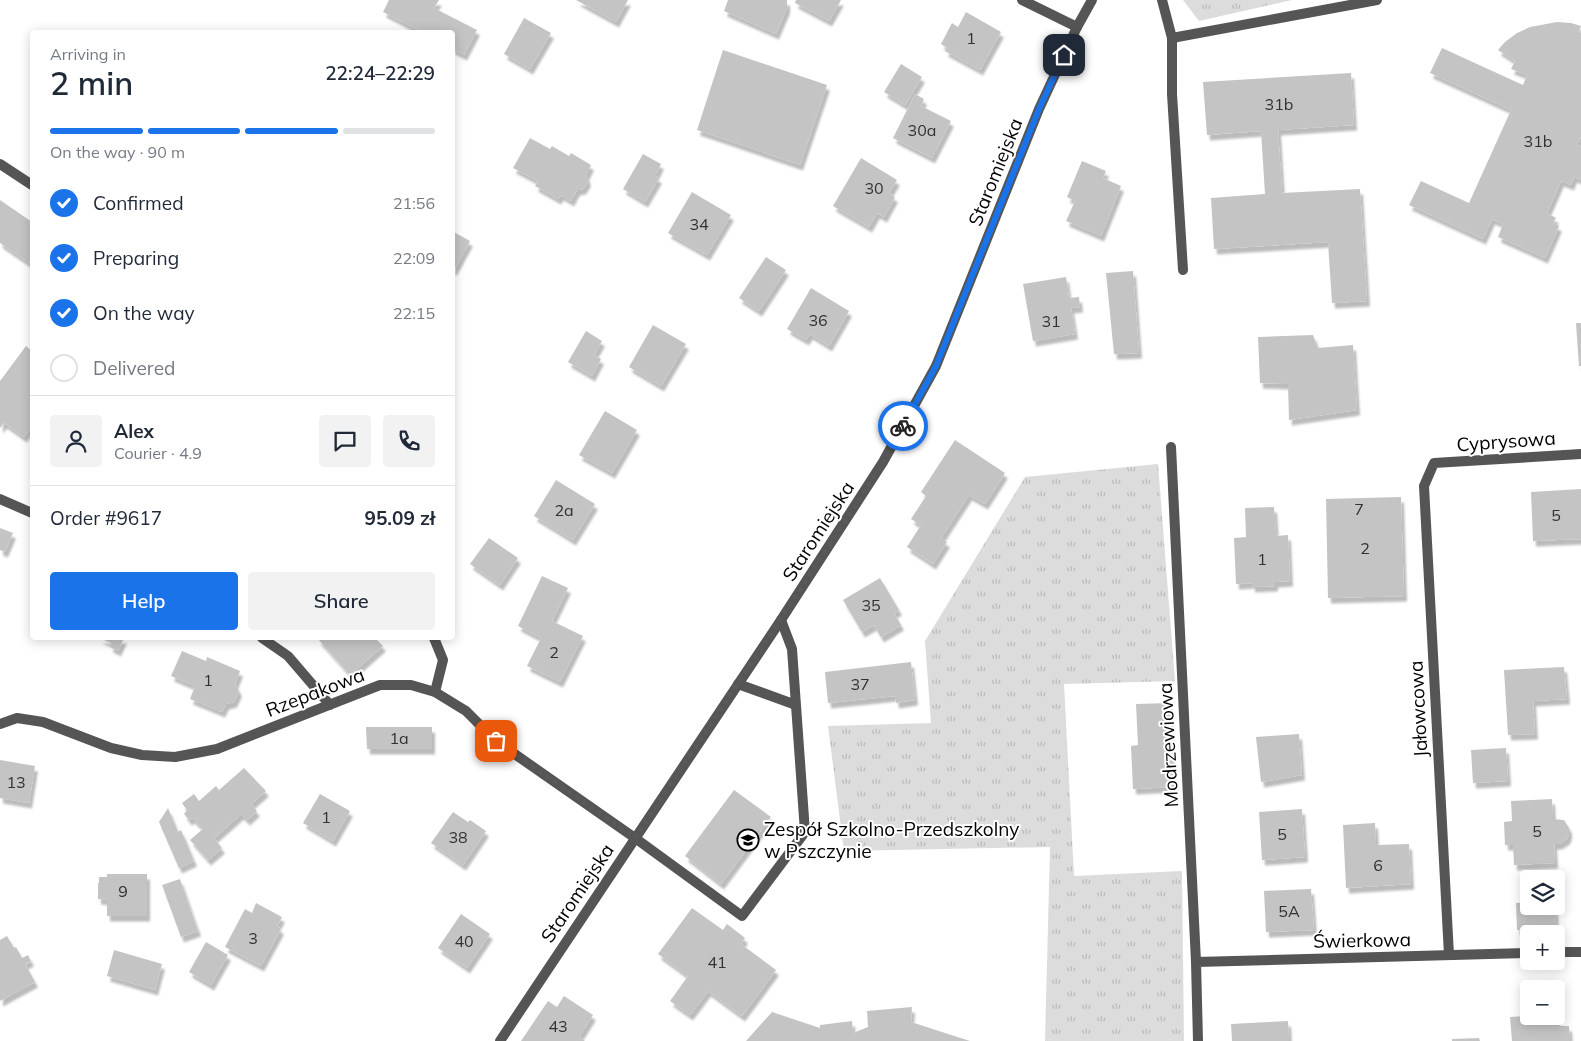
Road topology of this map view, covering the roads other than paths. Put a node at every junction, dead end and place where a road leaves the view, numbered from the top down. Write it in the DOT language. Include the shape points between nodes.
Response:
graph roads {
  1 [pos="1022,0"];
  2 [pos="1092,0"];
  3 [pos="1162,0"];
  4 [pos="1377,0"];
  5 [pos="1077,27"];
  6 [pos="1172,38"];
  7 [pos="0,164"];
  8 [pos="30,184"];
  9 [pos="1183,270"];
  10 [pos="1171,447"];
  11 [pos="1581,454"];
  12 [pos="1434,463"];
  13 [pos="0,499"];
  14 [pos="30,512"];
  15 [pos="781,620"];
  16 [pos="265,640"];
  17 [pos="435,640"];
  18 [pos="738,684"];
  19 [pos="435,692"];
  20 [pos="330,705"];
  21 [pos="796,706"];
  22 [pos="0,724"];
  23 [pos="635,838"];
  24 [pos="1565,952"];
  25 [pos="1581,952"];
  26 [pos="1520,953"];
  27 [pos="1449,955"];
  28 [pos="1196,962"];
  29 [pos="500,1041"];
  30 [pos="1198,1041"];
  1 -- 5 [label="street"];
  2 -- 5 [label="street, Staromiejska"];
  3 -- 6 [label="street"];
  4 -- 6 [label="street"];
  5 -- 15 [label="street, Staromiejska" via="1039,109 936,366 883,462"];
  6 -- 9 [label="street" via="1172,94"];
  7 -- 8 [label="street"];
  10 -- 28 [label="street, Modrzewiowa"];
  11 -- 12 [label="street, Cyprysowa"];
  12 -- 27 [label="street, Jałowcowa" via="1424,486"];
  13 -- 14 [label="street"];
  15 -- 18 [label="street, Staromiejska"];
  15 -- 21 [label="street" via="792,649"];
  16 -- 20 [label="street" via="288,656"];
  17 -- 19 [label="street" via="443,660"];
  18 -- 21 [label="street"];
  18 -- 23 [label="street, Staromiejska"];
  19 -- 20 [label="street, Rzepakowa" via="411,685 380,685"];
  19 -- 23 [label="street, Rzepakowa" via="466,711 496,741"];
  20 -- 22 [label="street, Rzepakowa" via="217,749 175,757 142,755 111,748 43,722 18,718"];
  21 -- 23 [label="street, Rzepakowa" via="805,832 742,916"];
  23 -- 29 [label="street, Staromiejska"];
  24 -- 25 [label="street"];
  26 -- 27 [label="street, Świerkowa"];
  27 -- 28 [label="street, Świerkowa"];
  28 -- 30 [label="street, Modrzewiowa"];
}
